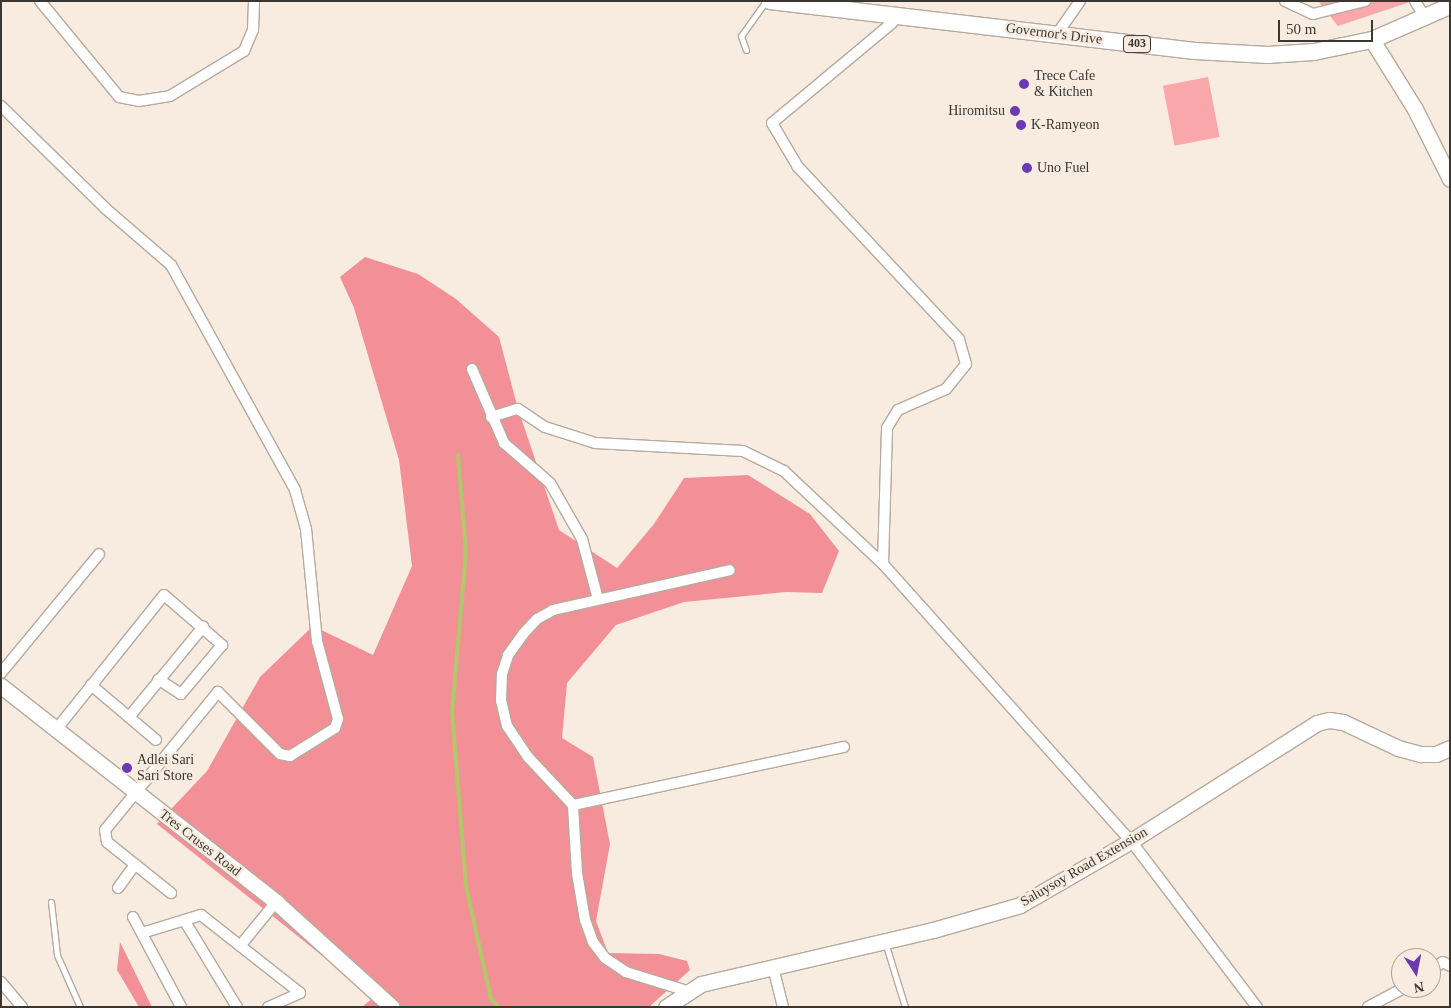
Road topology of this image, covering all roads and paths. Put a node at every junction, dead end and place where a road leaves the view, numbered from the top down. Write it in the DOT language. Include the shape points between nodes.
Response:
graph roads {
  1 [pos="40,1"];
  2 [pos="254,1"];
  3 [pos="766,1"];
  4 [pos="770,1"];
  5 [pos="1080,1"];
  6 [pos="1285,1"];
  7 [pos="1364,1"];
  8 [pos="1415,1"];
  9 [pos="1450,6"];
  10 [pos="894,14"];
  11 [pos="1426,19"];
  12 [pos="1056,34"];
  13 [pos="1372,40"];
  14 [pos="746,50"];
  15 [pos="1,106"];
  16 [pos="1450,179"];
  17 [pos="472,369"];
  18 [pos="491,417"];
  19 [pos="99,554"];
  20 [pos="883,564"];
  21 [pos="730,570"];
  22 [pos="598,600"];
  23 [pos="203,627"];
  24 [pos="1,673"];
  25 [pos="158,679"];
  26 [pos="91,685"];
  27 [pos="1,686"];
  28 [pos="129,717"];
  29 [pos="55,731"];
  30 [pos="156,740"];
  31 [pos="844,747"];
  32 [pos="1450,748"];
  33 [pos="134,792"];
  34 [pos="573,806"];
  35 [pos="1131,841"];
  36 [pos="136,864"];
  37 [pos="118,888"];
  38 [pos="172,893"];
  39 [pos="51,902"];
  40 [pos="276,902"];
  41 [pos="133,917"];
  42 [pos="184,920"];
  43 [pos="142,933"];
  44 [pos="884,942"];
  45 [pos="240,946"];
  46 [pos="773,967"];
  47 [pos="1,982"];
  48 [pos="687,991"];
  49 [pos="1391,995"];
  50 [pos="22,1007"];
  51 [pos="80,1007"];
  52 [pos="181,1007"];
  53 [pos="237,1007"];
  54 [pos="268,1007"];
  55 [pos="392,1007"];
  56 [pos="666,1007"];
  57 [pos="783,1007"];
  58 [pos="905,1007"];
  59 [pos="1257,1007"];
  60 [pos="1368,1007"];
  1 -- 2 [label="street" via="119,97 139,101 170,96 244,51 253,30"];
  3 -- 14 [label="lane" via="741,36"];
  4 -- 10 [label="main road, Governor's Drive / 403"];
  5 -- 12 [label="street"];
  6 -- 7 [label="street" via="1313,14"];
  8 -- 11 [label="street"];
  9 -- 11 [label="main road, Governor's Drive / 403"];
  10 -- 12 [label="main road, Governor's Drive / 403"];
  10 -- 20 [label="street" via="892,23 772,123 798,167 959,339 966,364 946,389 898,410 887,428"];
  11 -- 13 [label="main road, Governor's Drive / 403"];
  12 -- 13 [label="main road, Governor's Drive / 403" via="1243,55 1314,52"];
  13 -- 16 [label="main road" via="1415,109"];
  15 -- 33 [label="street" via="112,214 171,265 295,490 306,529 317,641 338,719 335,728 290,756 280,754 218,692"];
  17 -- 18 [label="street"];
  18 -- 20 [label="street" via="518,409 545,427 595,443 742,451 784,470"];
  18 -- 22 [label="street" via="504,443 550,483 582,539"];
  19 -- 24 [label="street"];
  20 -- 35 [label="street"];
  21 -- 22 [label="street"];
  22 -- 34 [label="street" via="553,610 537,619 508,655 502,674 501,701 507,726 528,757"];
  23 -- 25 [label="street"];
  23 -- 25 [label="street" via="222,645 181,694"];
  23 -- 26 [label="street" via="164,595"];
  25 -- 28 [label="street"];
  26 -- 28 [label="street"];
  26 -- 29 [label="street"];
  27 -- 29 [label="main road, Tres Cruses Road"];
  28 -- 30 [label="street"];
  29 -- 33 [label="main road, Tres Cruses Road"];
  31 -- 34 [label="street"];
  32 -- 35 [label="main road, Saluysoy Road Extension" via="1436,754 1421,754 1398,748 1343,722 1329,720 1317,723"];
  33 -- 36 [label="street" via="105,830 104,837"];
  33 -- 40 [label="main road, Tres Cruses Road"];
  34 -- 48 [label="street" via="577,873 592,942 605,958 626,972"];
  35 -- 44 [label="main road, Saluysoy Road Extension" via="1020,905"];
  35 -- 59 [label="street"];
  36 -- 37 [label="street"];
  36 -- 38 [label="street"];
  39 -- 51 [label="lane" via="57,955"];
  40 -- 45 [label="street"];
  40 -- 55 [label="main road, Tres Cruses Road"];
  41 -- 43 [label="street"];
  42 -- 43 [label="street"];
  42 -- 45 [label="street" via="201,915"];
  42 -- 53 [label="street"];
  43 -- 52 [label="street"];
  44 -- 46 [label="main road, Saluysoy Road Extension"];
  44 -- 58 [label="lane"];
  45 -- 54 [label="street" via="300,993"];
  46 -- 48 [label="main road, Saluysoy Road Extension" via="702,984"];
  46 -- 57 [label="street"];
  47 -- 50 [label="street"];
  48 -- 56 [label="main road, Saluysoy Road Extension"];
  49 -- 60 [label="street"];
}
